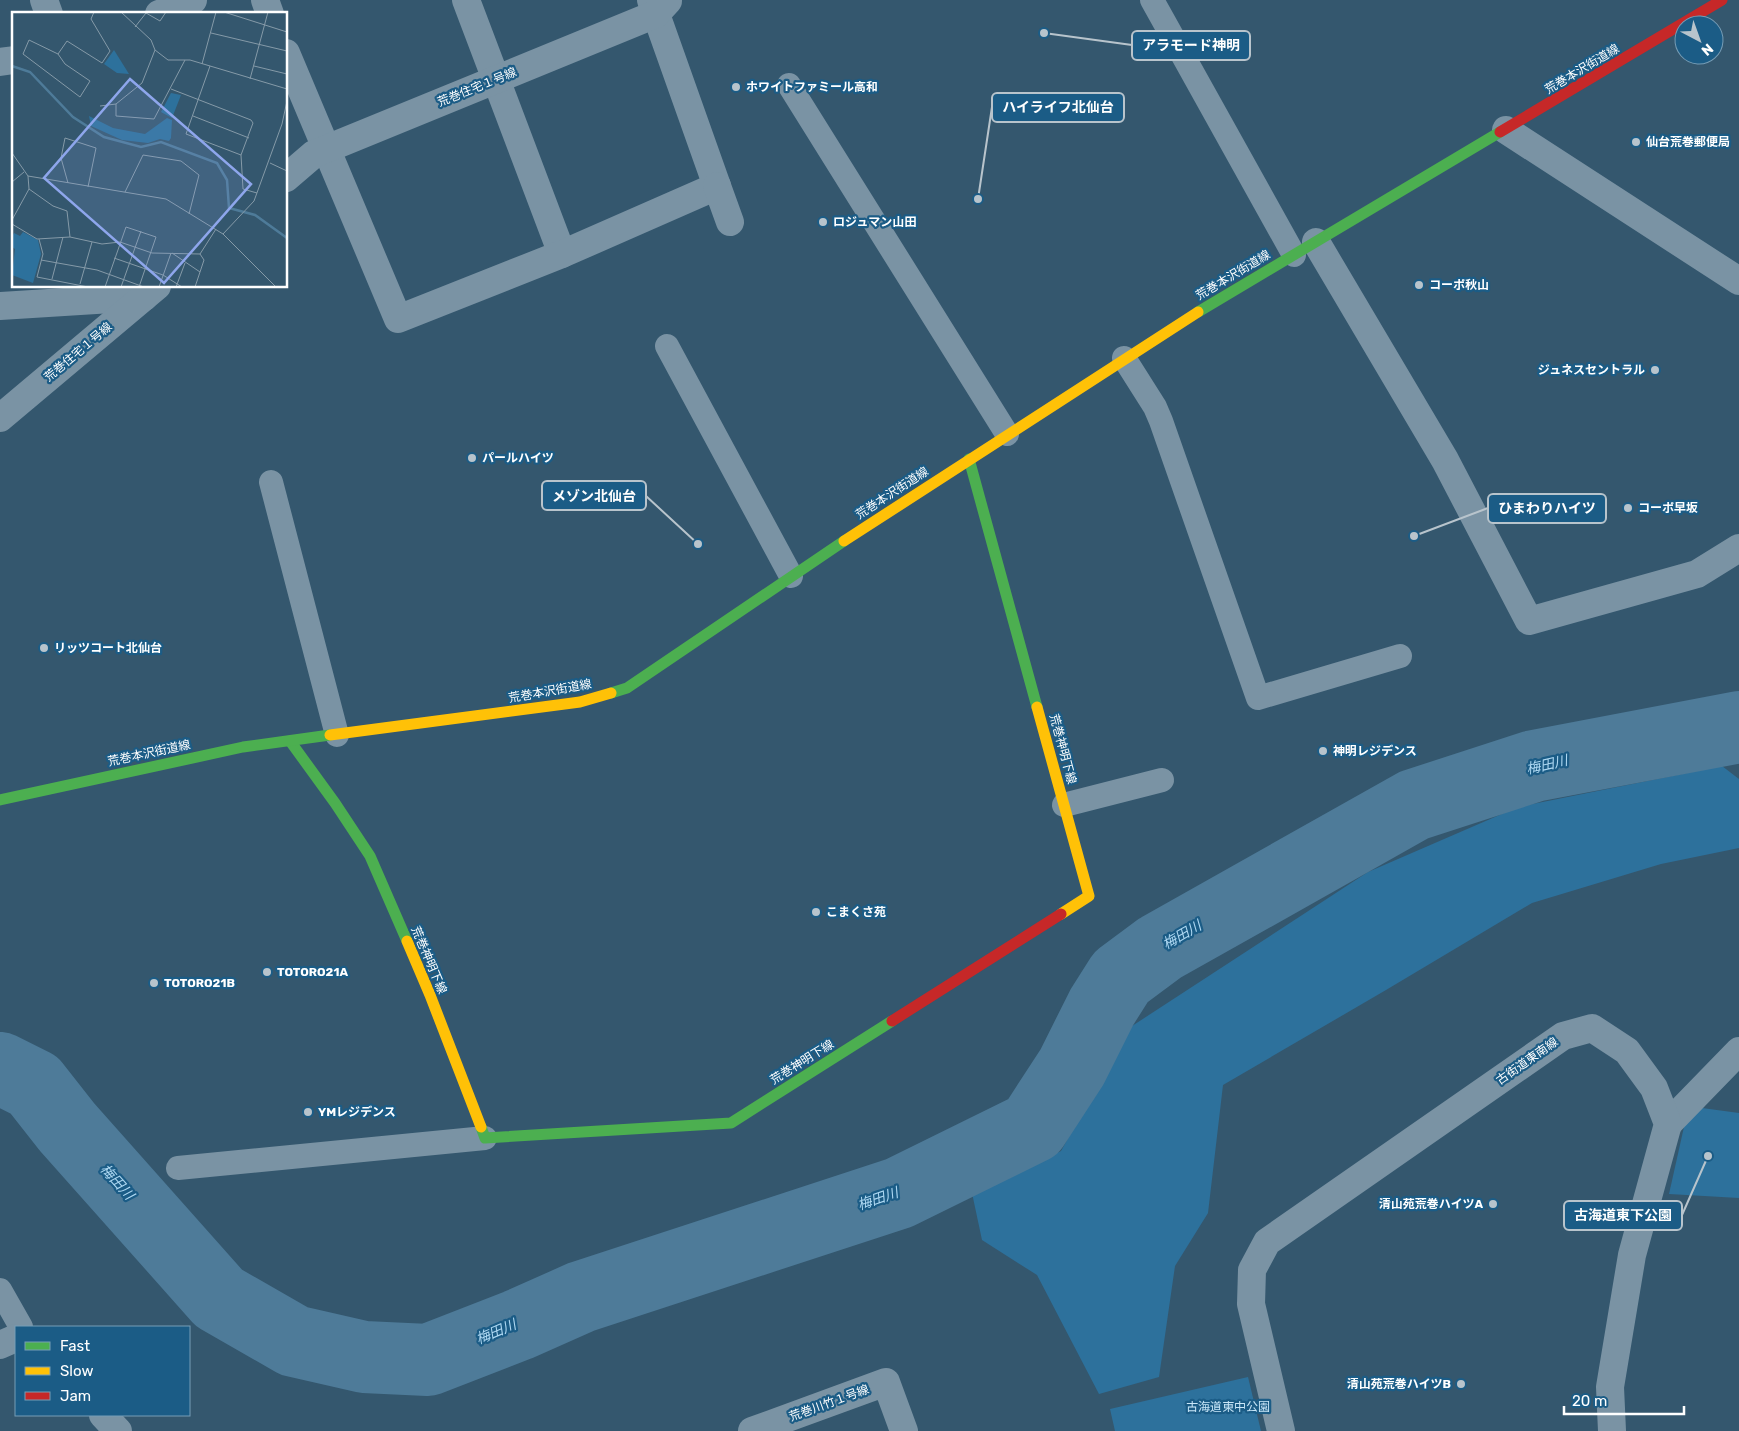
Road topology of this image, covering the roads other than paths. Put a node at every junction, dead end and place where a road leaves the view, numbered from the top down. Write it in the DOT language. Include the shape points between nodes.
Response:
graph roads {
  1 [pos="44,0"];
  2 [pos="193,0"];
  3 [pos="265,0"];
  4 [pos="466,0"];
  5 [pos="1152,0"];
  6 [pos="1722,0"];
  7 [pos="659,5"];
  8 [pos="48,12"];
  9 [pos="164,12"];
  10 [pos="269,12"];
  11 [pos="288,58"];
  12 [pos="497,79"];
  13 [pos="789,85"];
  14 [pos="1506,130"];
  15 [pos="326,150"];
  16 [pos="288,176"];
  17 [pos="717,186"];
  18 [pos="730,222"];
  19 [pos="1305,249"];
  20 [pos="562,254"];
  21 [pos="1739,281"];
  22 [pos="151,292"];
  23 [pos="0,306"];
  24 [pos="666,346"];
  25 [pos="1124,358"];
  26 [pos="0,418"];
  27 [pos="1007,434"];
  28 [pos="969,459"];
  29 [pos="271,482"];
  30 [pos="1739,548"];
  31 [pos="791,576"];
  32 [pos="1400,656"];
  33 [pos="337,735"];
  34 [pos="290,741"];
  35 [pos="1162,780"];
  36 [pos="0,800"];
  37 [pos="1064,805"];
  38 [pos="1739,1051"];
  39 [pos="1668,1124"];
  40 [pos="485,1138"];
  41 [pos="178,1168"];
  42 [pos="0,1290"];
  43 [pos="20,1326"];
  44 [pos="15,1338"];
  45 [pos="0,1345"];
  46 [pos="104,1416"];
  47 [pos="118,1431"];
  48 [pos="752,1431"];
  49 [pos="904,1431"];
  50 [pos="1281,1431"];
  51 [pos="1612,1431"];
  1 -- 8 [label="street"];
  2 -- 9 [label="street"];
  3 -- 10 [label="street"];
  4 -- 12 [label="street"];
  5 -- 19 [label="lane"];
  6 -- 14 [label="street, 荒巻本沢街道線"];
  7 -- 12 [label="street, 荒巻住宅１号線"];
  7 -- 17 [label="street"];
  11 -- 15 [label="street"];
  12 -- 15 [label="street, 荒巻住宅１号線"];
  12 -- 20 [label="street"];
  13 -- 27 [label="lane"];
  14 -- 19 [label="street, 荒巻本沢街道線"];
  14 -- 21 [label="street"];
  15 -- 16 [label="street, 荒巻住宅１号線" via="314,154"];
  15 -- 20 [label="street" via="398,319"];
  17 -- 18 [label="street"];
  17 -- 20 [label="street"];
  19 -- 25 [label="street, 荒巻本沢街道線"];
  19 -- 30 [label="street" via="1445,460 1529,621 1697,574"];
  22 -- 23 [label="street"];
  22 -- 26 [label="street, 荒巻住宅１号線"];
  24 -- 31 [label="lane"];
  25 -- 27 [label="street, 荒巻本沢街道線"];
  25 -- 32 [label="lane" via="1161,421 1258,698"];
  27 -- 28 [label="street, 荒巻本沢街道線"];
  28 -- 31 [label="street, 荒巻本沢街道線"];
  28 -- 37 [label="street, 荒巻神明下線"];
  29 -- 33 [label="lane"];
  31 -- 33 [label="street, 荒巻本沢街道線" via="627,688 580,702"];
  33 -- 34 [label="street, 荒巻本沢街道線"];
  34 -- 36 [label="street, 荒巻本沢街道線" via="243,747"];
  34 -- 40 [label="street, 荒巻神明下線" via="367,850 430,995"];
  35 -- 37 [label="lane"];
  37 -- 40 [label="street, 荒巻神明下線" via="1089,896 731,1124"];
  38 -- 39 [label="street"];
  39 -- 50 [label="street, 古街道東南線" via="1654,1088 1627,1051 1592,1028 1562,1036 1268,1242 1252,1270 1252,1304"];
  39 -- 51 [label="street" via="1632,1255 1610,1387"];
  40 -- 41 [label="lane"];
  42 -- 43 [label="lane"];
  44 -- 45 [label="street"];
  46 -- 47 [label="street"];
  48 -- 49 [label="street, 荒巻川竹１号線" via="886,1382"];
}
